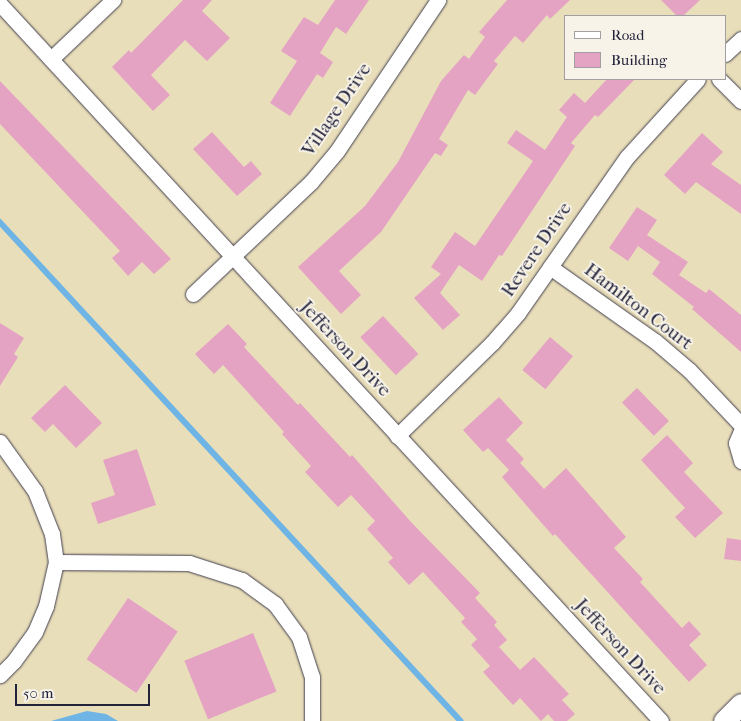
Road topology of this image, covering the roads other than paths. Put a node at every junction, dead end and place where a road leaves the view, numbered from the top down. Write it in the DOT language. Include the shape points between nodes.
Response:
graph roads {
  1 [pos="113,0"];
  2 [pos="438,0"];
  3 [pos="0,4"];
  4 [pos="741,40"];
  5 [pos="726,53"];
  6 [pos="51,59"];
  7 [pos="697,80"];
  8 [pos="720,80"];
  9 [pos="741,102"];
  10 [pos="233,256"];
  11 [pos="550,267"];
  12 [pos="193,294"];
  13 [pos="741,425"];
  14 [pos="741,431"];
  15 [pos="397,436"];
  16 [pos="0,442"];
  17 [pos="741,461"];
  18 [pos="56,562"];
  19 [pos="0,675"];
  20 [pos="741,704"];
  21 [pos="312,721"];
  22 [pos="661,721"];
  23 [pos="724,721"];
  1 -- 6 [label="street"];
  2 -- 10 [label="street, Village Drive" via="337,151 311,182"];
  3 -- 6 [label="street, Jefferson Drive"];
  4 -- 5 [label="street"];
  6 -- 10 [label="street, Jefferson Drive"];
  7 -- 11 [label="street, Revere Drive" via="627,156"];
  8 -- 9 [label="street"];
  10 -- 12 [label="street, Village Drive"];
  10 -- 15 [label="street, Jefferson Drive"];
  11 -- 13 [label="street, Hamilton Court" via="656,341 689,370"];
  11 -- 15 [label="street, Revere Drive" via="492,344"];
  14 -- 17 [label="street" via="736,443"];
  15 -- 22 [label="street, Jefferson Drive"];
  16 -- 18 [label="street" via="35,491 52,534"];
  18 -- 19 [label="street" via="46,606 35,632"];
  18 -- 21 [label="street" via="189,563 242,580 275,604 299,637 312,677"];
  20 -- 23 [label="street"];
}
